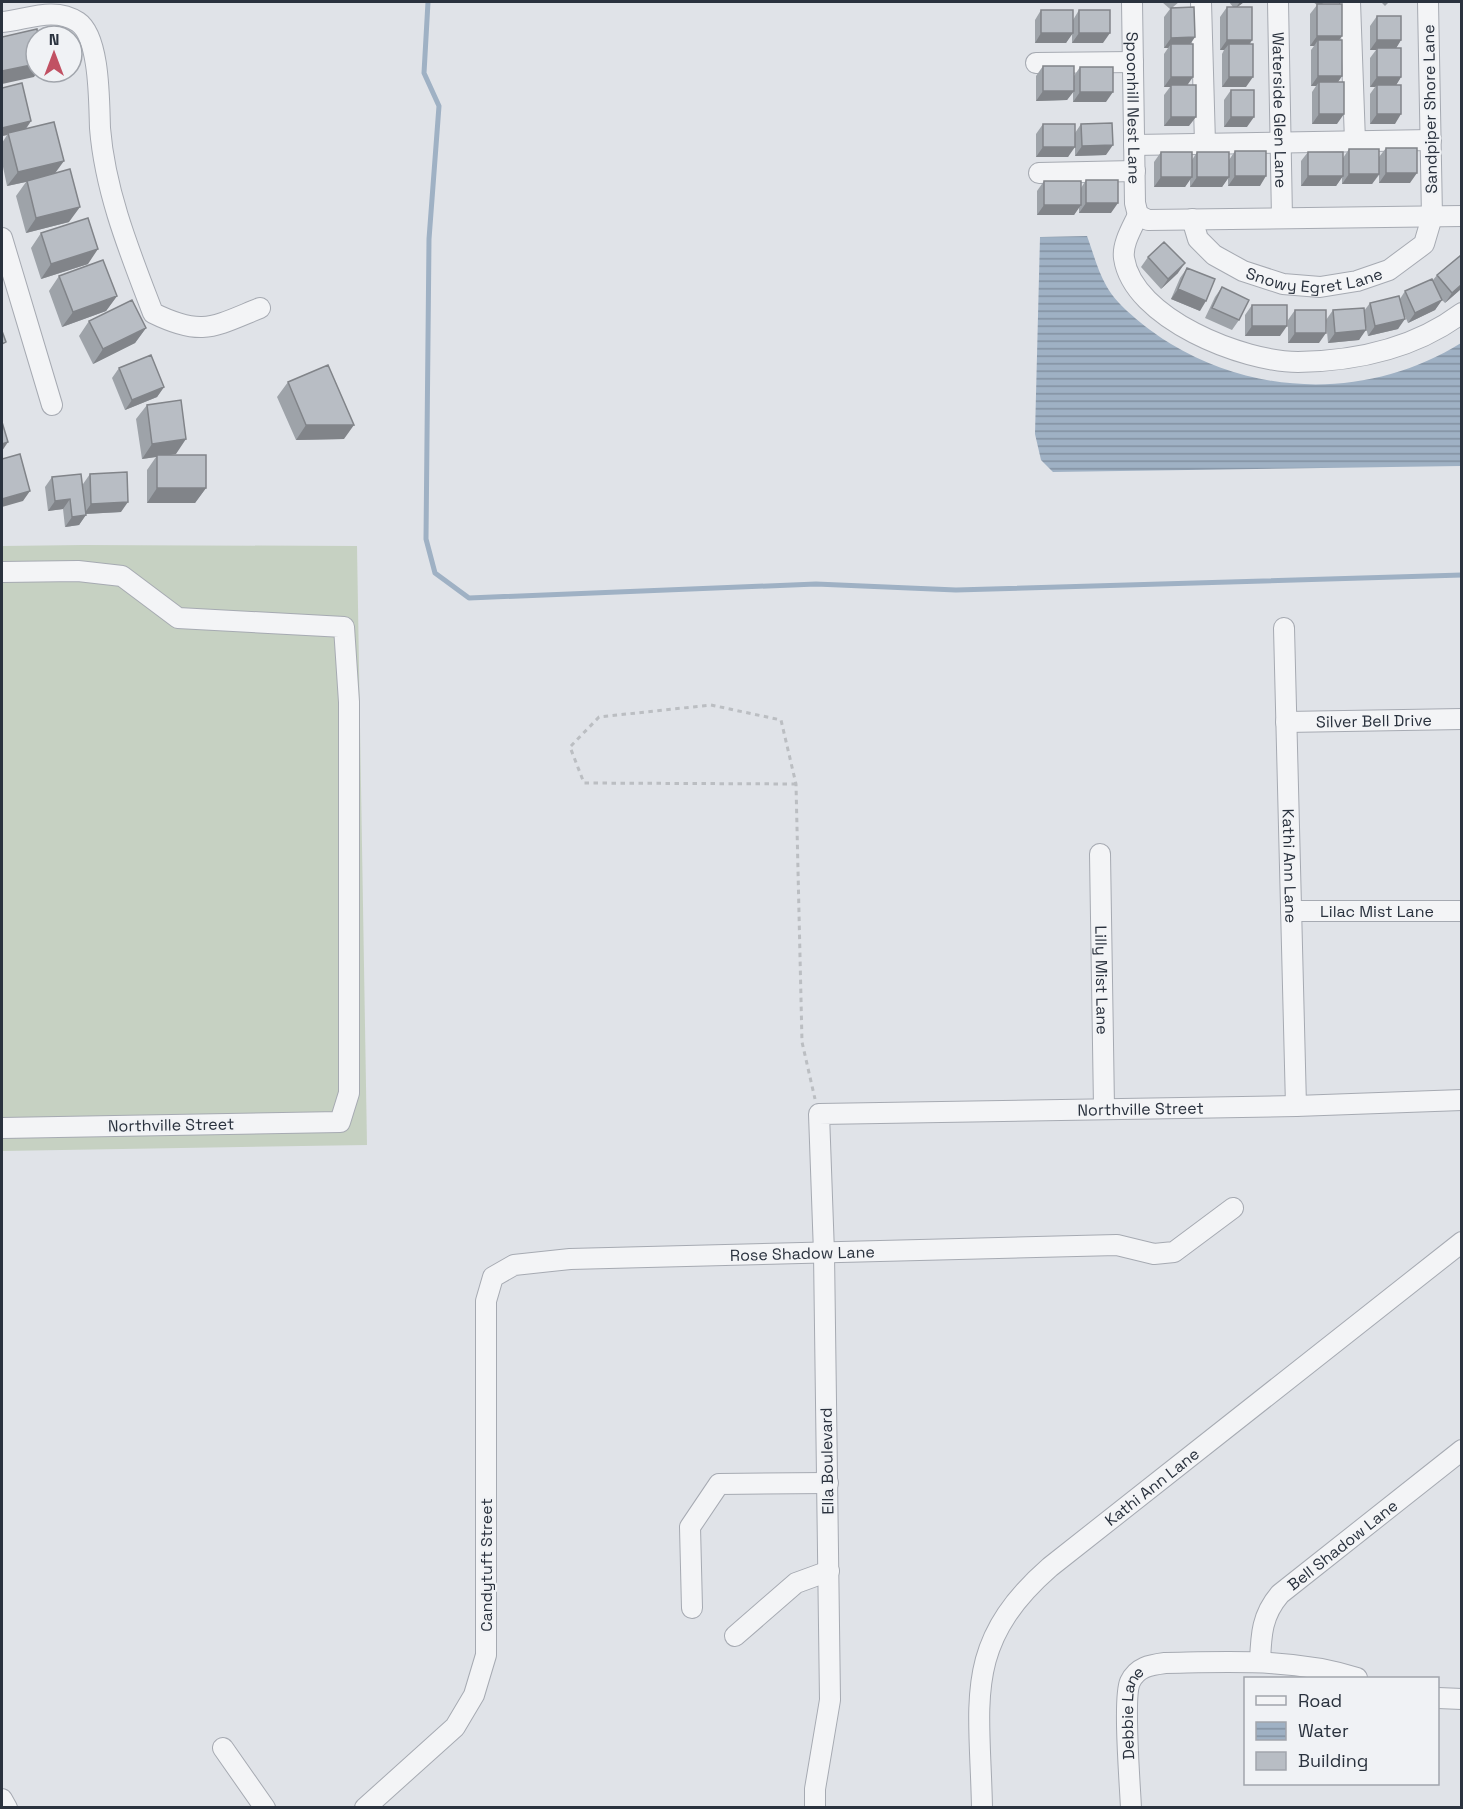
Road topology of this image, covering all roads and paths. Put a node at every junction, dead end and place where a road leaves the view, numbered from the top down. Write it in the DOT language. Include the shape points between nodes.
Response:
graph roads {
  1 [pos="1132,2"];
  2 [pos="1202,2"];
  3 [pos="1278,2"];
  4 [pos="1350,2"];
  5 [pos="1428,2"];
  6 [pos="2,22"];
  7 [pos="1133,62"];
  8 [pos="1036,63"];
  9 [pos="1431,140"];
  10 [pos="1355,141"];
  11 [pos="1281,142"];
  12 [pos="1205,143"];
  13 [pos="1134,145"];
  14 [pos="1135,171"];
  15 [pos="1039,173"];
  16 [pos="1138,215"];
  17 [pos="1461,216"];
  18 [pos="1432,217"];
  19 [pos="1282,218"];
  20 [pos="1192,219"];
  21 [pos="2,238"];
  22 [pos="260,308"];
  23 [pos="1461,313"];
  24 [pos="52,405"];
  25 [pos="2,572"];
  26 [pos="1284,628"];
  27 [pos="1461,719"];
  28 [pos="1286,722"];
  29 [pos="796,784"];
  30 [pos="1100,854"];
  31 [pos="1292,911"];
  32 [pos="1461,911"];
  33 [pos="1461,1100"];
  34 [pos="1296,1106"];
  35 [pos="1104,1107"];
  36 [pos="819,1114"];
  37 [pos="2,1128"];
  38 [pos="1233,1208"];
  39 [pos="1461,1242"];
  40 [pos="824,1253"];
  41 [pos="493,1277"];
  42 [pos="1461,1450"];
  43 [pos="828,1484"];
  44 [pos="829,1571"];
  45 [pos="692,1608"];
  46 [pos="735,1636"];
  47 [pos="1260,1662"];
  48 [pos="1353,1677"];
  49 [pos="1439,1698"];
  50 [pos="1461,1700"];
  51 [pos="223,1748"];
  52 [pos="2,1799"];
  53 [pos="8,1808"];
  54 [pos="264,1808"];
  55 [pos="365,1808"];
  56 [pos="815,1808"];
  57 [pos="982,1808"];
  58 [pos="1131,1808"];
  1 -- 7 [label="street, Spoonhill Nest Lane"];
  2 -- 12 [label="street"];
  3 -- 11 [label="street, Waterside Glen Lane"];
  4 -- 10 [label="street"];
  5 -- 9 [label="street, Sandpiper Shore Lane"];
  6 -- 22 [label="street" via="57,15 78,22 92,42 110,187 126,244 153,313 179,326 212,327"];
  7 -- 8 [label="street"];
  7 -- 13 [label="street, Spoonhill Nest Lane"];
  9 -- 10 [label="street"];
  9 -- 18 [label="street, Sandpiper Shore Lane"];
  10 -- 11 [label="street"];
  11 -- 12 [label="street"];
  11 -- 19 [label="street, Waterside Glen Lane"];
  12 -- 13 [label="street"];
  13 -- 14 [label="street, Spoonhill Nest Lane"];
  14 -- 15 [label="street"];
  14 -- 16 [label="street, Spoonhill Nest Lane"];
  16 -- 20 [label="street" via="1148,220"];
  16 -- 23 [label="street" via="1124,255 1127,272 1143,297 1198,336 1256,356 1296,362 1352,359 1401,347"];
  17 -- 18 [label="street"];
  18 -- 19 [label="street"];
  18 -- 20 [label="street, Snowy Egret Lane" via="1424,244 1389,270 1357,281 1320,287 1283,284 1243,271 1214,255 1198,239"];
  19 -- 20 [label="street"];
  21 -- 24 [label="street"];
  25 -- 37 [label="street, Northville Street" via="78,571 122,576 178,618 345,627 349,702 349,1094 340,1122"];
  26 -- 28 [label="street, Kathi Ann Lane"];
  27 -- 28 [label="street, Silver Bell Drive"];
  28 -- 31 [label="street, Kathi Ann Lane"];
  29 -- 29 [label="path" via="781,720 711,705 599,717 570,747 584,783"];
  29 -- 36 [label="path" via="802,1042"];
  30 -- 35 [label="street, Lilly Mist Lane"];
  31 -- 32 [label="street, Lilac Mist Lane"];
  31 -- 34 [label="street, Kathi Ann Lane"];
  33 -- 34 [label="street, Northville Street"];
  34 -- 35 [label="street, Northville Street"];
  35 -- 36 [label="street, Northville Street"];
  36 -- 40 [label="street, Ella Boulevard"];
  38 -- 40 [label="street, Rose Shadow Lane" via="1174,1252 1154,1254 1117,1245"];
  39 -- 57 [label="street, Kathi Ann Lane" via="1050,1567 1016,1599 992,1636 981,1677"];
  40 -- 41 [label="street, Rose Shadow Lane" via="535,1262 514,1265"];
  40 -- 43 [label="street, Ella Boulevard"];
  41 -- 55 [label="street, Candytuft Street" via="486,1301 486,1654 474,1695 455,1727"];
  42 -- 47 [label="street, Bell Shadow Lane" via="1281,1594 1269,1607 1262,1626"];
  43 -- 44 [label="street, Ella Boulevard"];
  43 -- 45 [label="street" via="719,1484 690,1527"];
  44 -- 46 [label="street" via="796,1583"];
  44 -- 56 [label="street, Ella Boulevard" via="830,1700"];
  47 -- 48 [label="street, Debbie Lane" via="1307,1666"];
  47 -- 58 [label="street, Debbie Lane" via="1165,1663 1138,1671 1129,1683"];
  49 -- 50 [label="street"];
  51 -- 54 [label="street"];
  52 -- 53 [label="street"];
}
